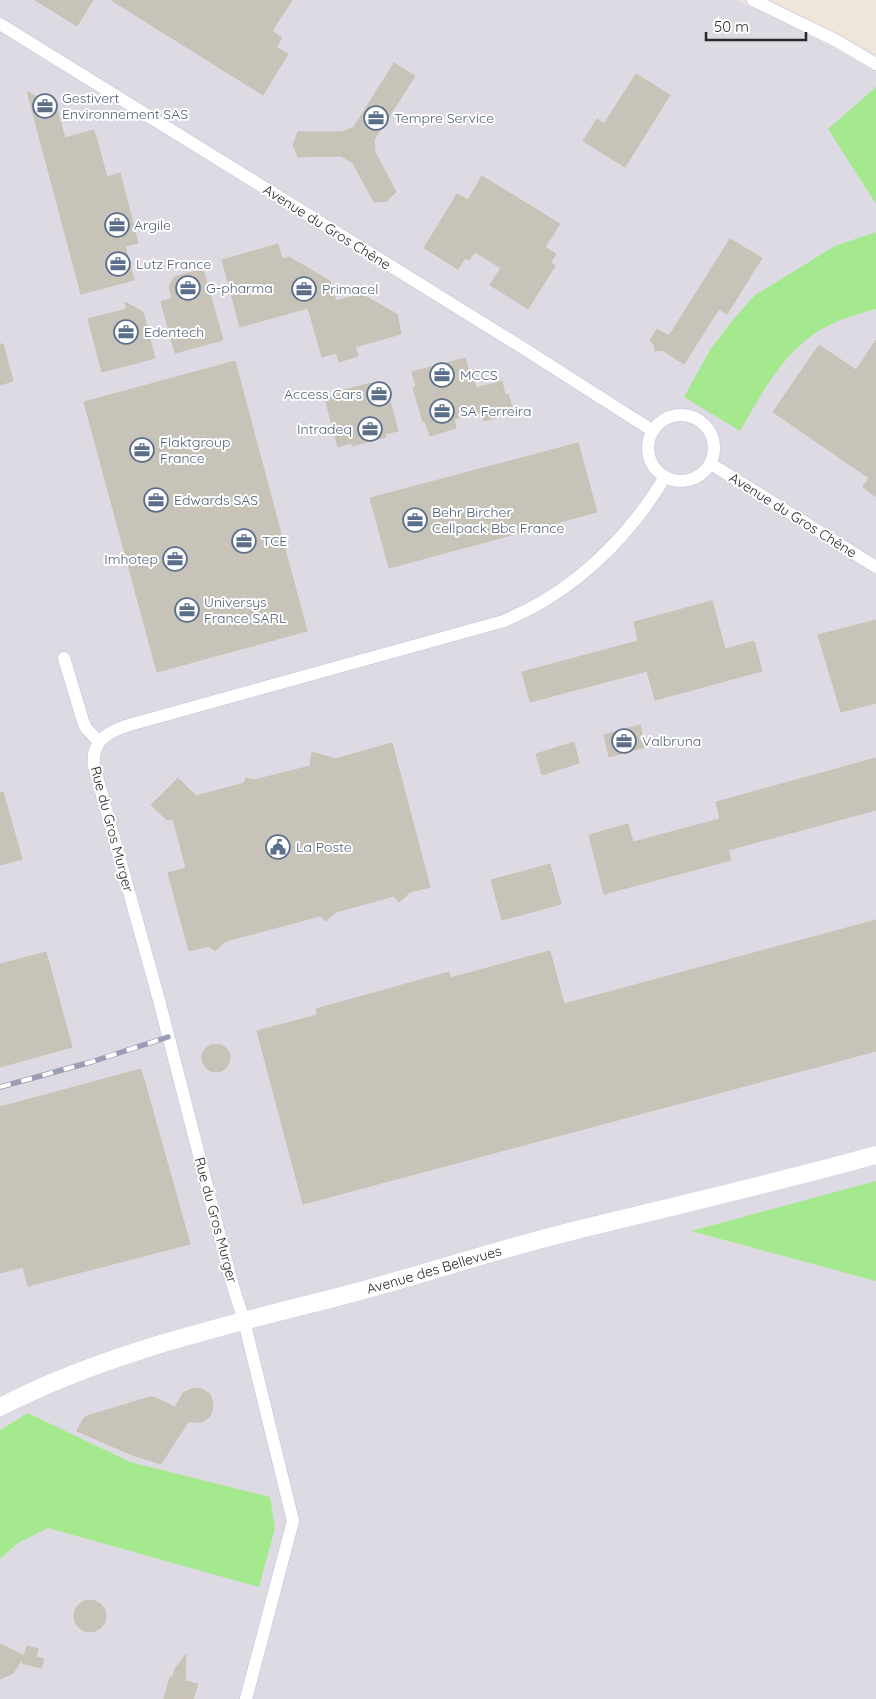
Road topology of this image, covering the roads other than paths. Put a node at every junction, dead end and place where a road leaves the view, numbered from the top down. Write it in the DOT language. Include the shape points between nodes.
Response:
graph roads {
  1 [pos="754,0"];
  2 [pos="0,24"];
  3 [pos="876,64"];
  4 [pos="653,431"];
  5 [pos="711,464"];
  6 [pos="665,477"];
  7 [pos="876,567"];
  8 [pos="64,658"];
  9 [pos="99,742"];
  10 [pos="876,1155"];
  11 [pos="244,1321"];
  12 [pos="0,1407"];
  13 [pos="246,1699"];
  1 -- 3 [label="street"];
  2 -- 4 [label="street, Avenue du Gros Chêne"];
  4 -- 5 [label="street" via="664,420 678,415 700,421 713,440"];
  4 -- 6 [label="street" via="649,443 650,456"];
  5 -- 6 [label="street" via="702,474 688,480"];
  5 -- 7 [label="street, Avenue du Gros Chêne"];
  6 -- 9 [label="street" via="627,531 593,565 543,602 504,621 129,725"];
  8 -- 9 [label="street" via="82,721"];
  9 -- 11 [label="street, Rue du Gros Murger" via="93,756 94,766"];
  10 -- 11 [label="street, Avenue des Bellevues" via="571,1232"];
  11 -- 12 [label="street, Avenue des Bellevues" via="82,1370"];
  11 -- 13 [label="street, Rue du Gros Murger" via="293,1521"];
}
